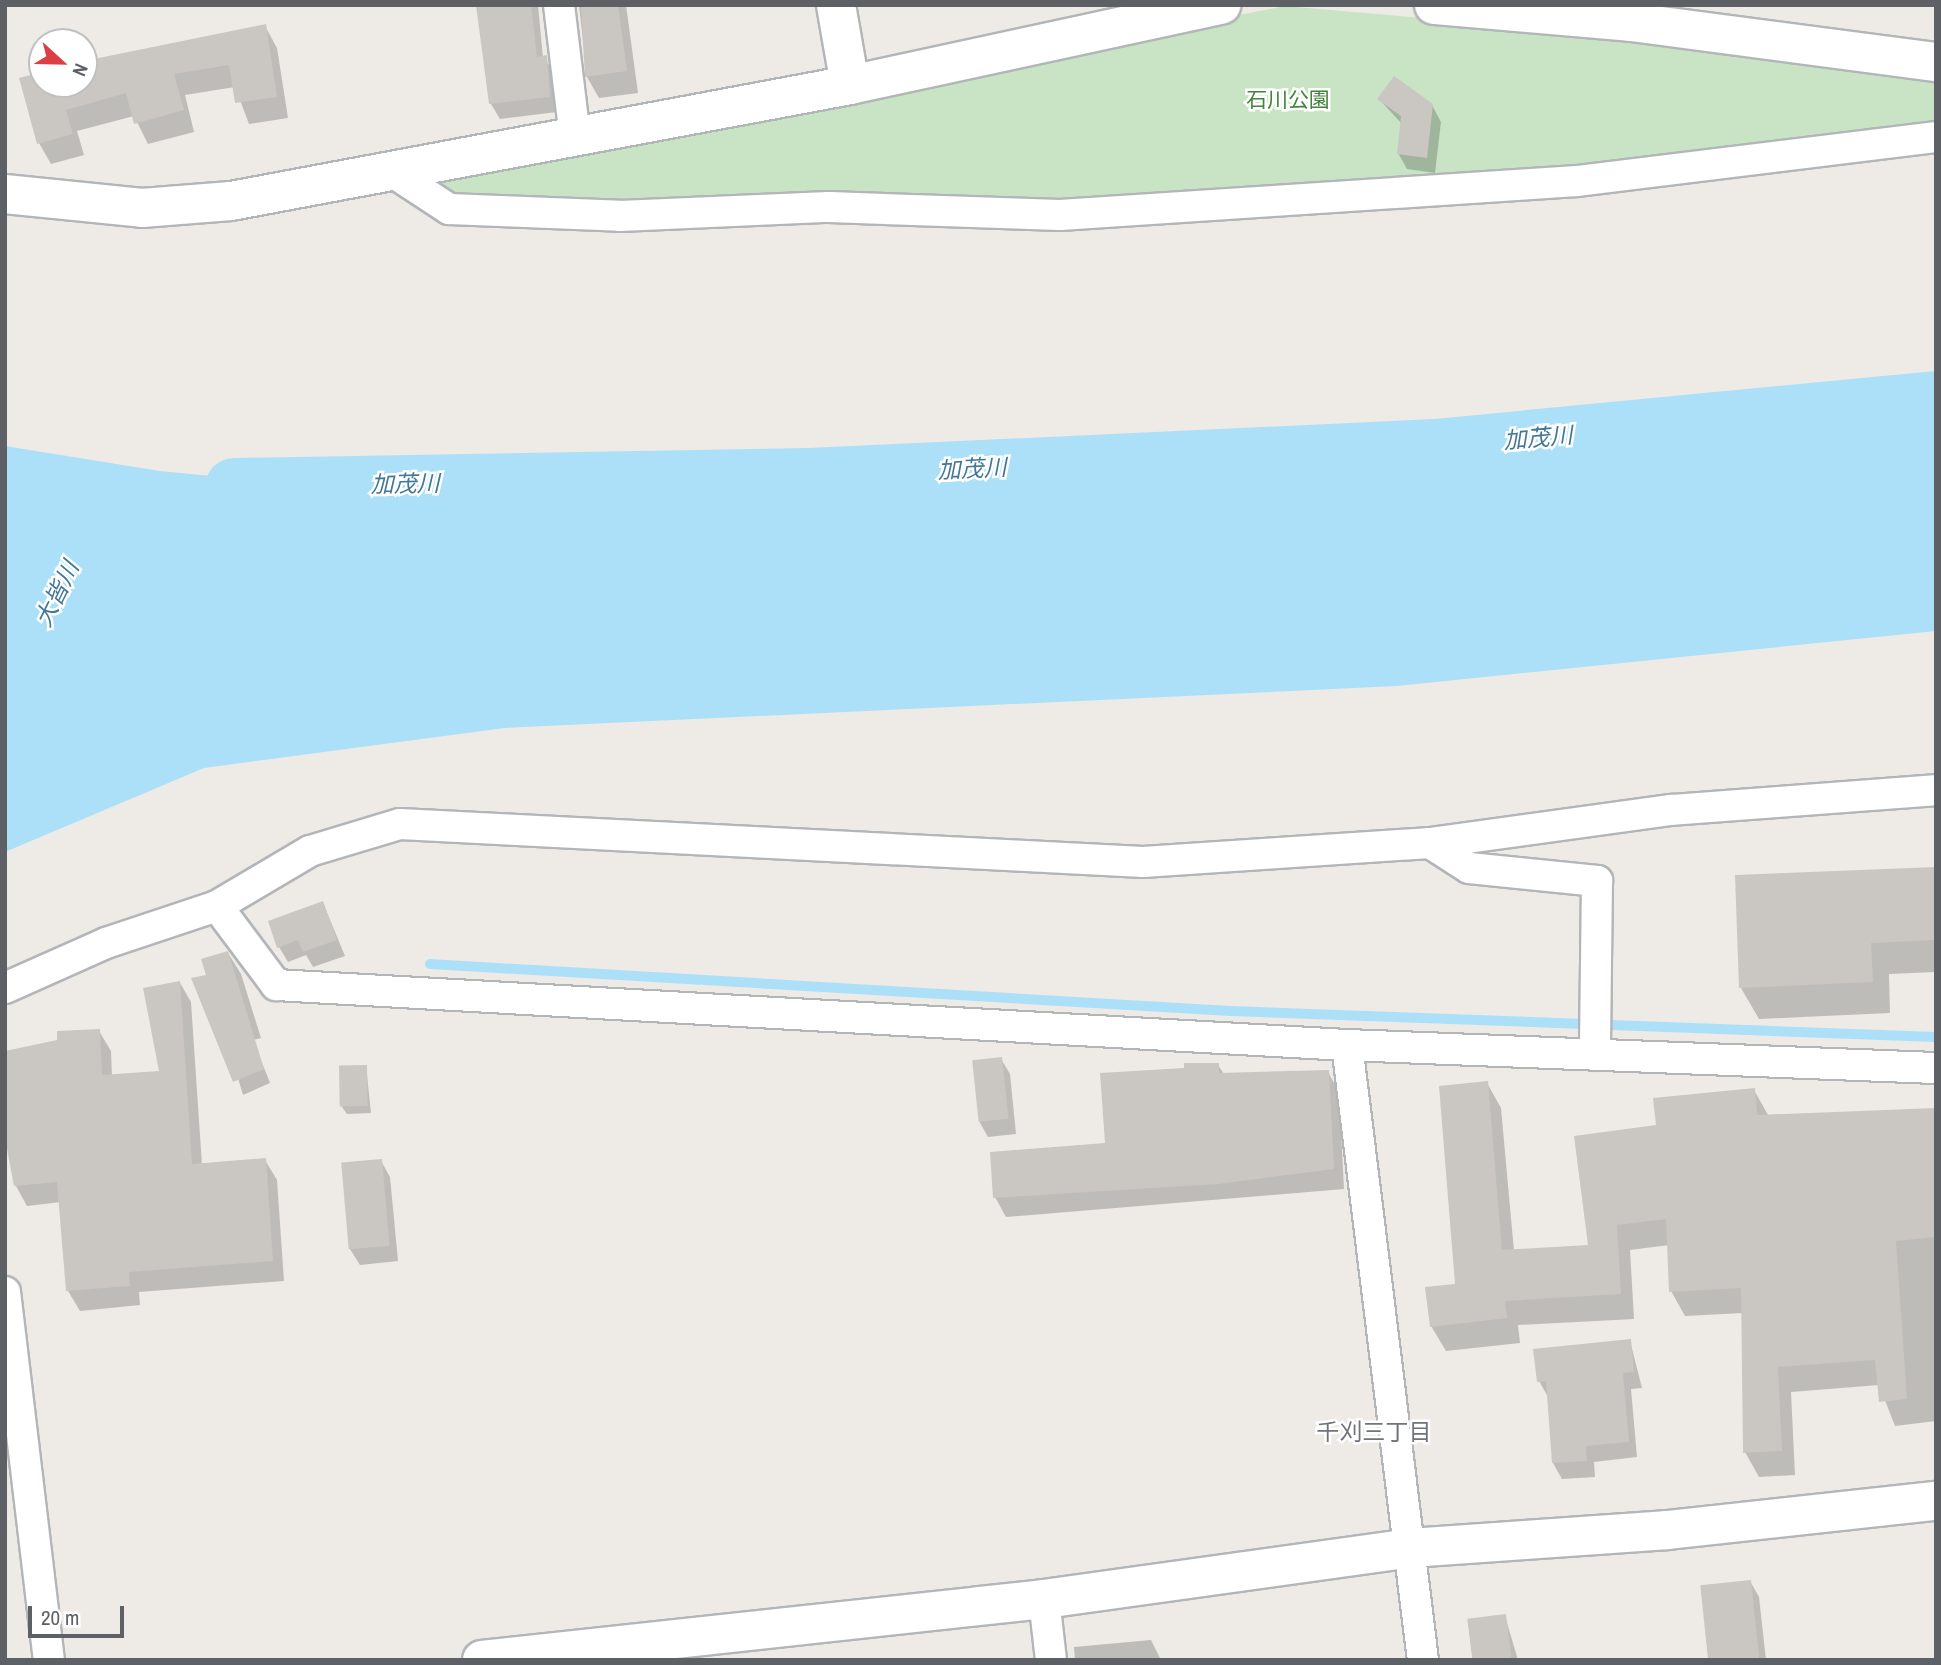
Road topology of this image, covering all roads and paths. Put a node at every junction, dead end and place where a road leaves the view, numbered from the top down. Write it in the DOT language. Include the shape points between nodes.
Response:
graph roads {
  1 [pos="559,5"];
  2 [pos="836,5"];
  3 [pos="1221,5"];
  4 [pos="1434,5"];
  5 [pos="1936,62"];
  6 [pos="850,85"];
  7 [pos="1936,137"];
  8 [pos="575,138"];
  9 [pos="394,173"];
  10 [pos="5,194"];
  11 [pos="1936,790"];
  12 [pos="1430,843"];
  13 [pos="217,906"];
  14 [pos="5,988"];
  15 [pos="1347,1045"];
  16 [pos="1595,1055"];
  17 [pos="1936,1068"];
  18 [pos="5,1292"];
  19 [pos="1936,1501"];
  20 [pos="1411,1548"];
  21 [pos="1044,1599"];
  22 [pos="49,1660"];
  23 [pos="482,1660"];
  24 [pos="1051,1660"];
  25 [pos="1423,1660"];
  1 -- 8 [label="street"];
  2 -- 6 [label="street"];
  3 -- 6 [label="street"];
  4 -- 5 [label="street" via="1631,22"];
  6 -- 8 [label="street"];
  7 -- 9 [label="street" via="1577,181 1060,215 829,207 620,216 449,209"];
  8 -- 9 [label="street"];
  9 -- 10 [label="street" via="231,201 142,208"];
  11 -- 12 [label="street" via="1671,810"];
  12 -- 13 [label="street" via="1143,862 400,824 310,851"];
  12 -- 16 [label="street" via="1469,868 1597,881"];
  13 -- 14 [label="street" via="106,943"];
  13 -- 15 [label="street" via="276,985"];
  15 -- 16 [label="street"];
  15 -- 20 [label="street"];
  16 -- 17 [label="street"];
  18 -- 22 [label="street"];
  19 -- 20 [label="street" via="1667,1530"];
  20 -- 21 [label="street"];
  20 -- 25 [label="street"];
  21 -- 23 [label="street"];
  21 -- 24 [label="street"];
}
